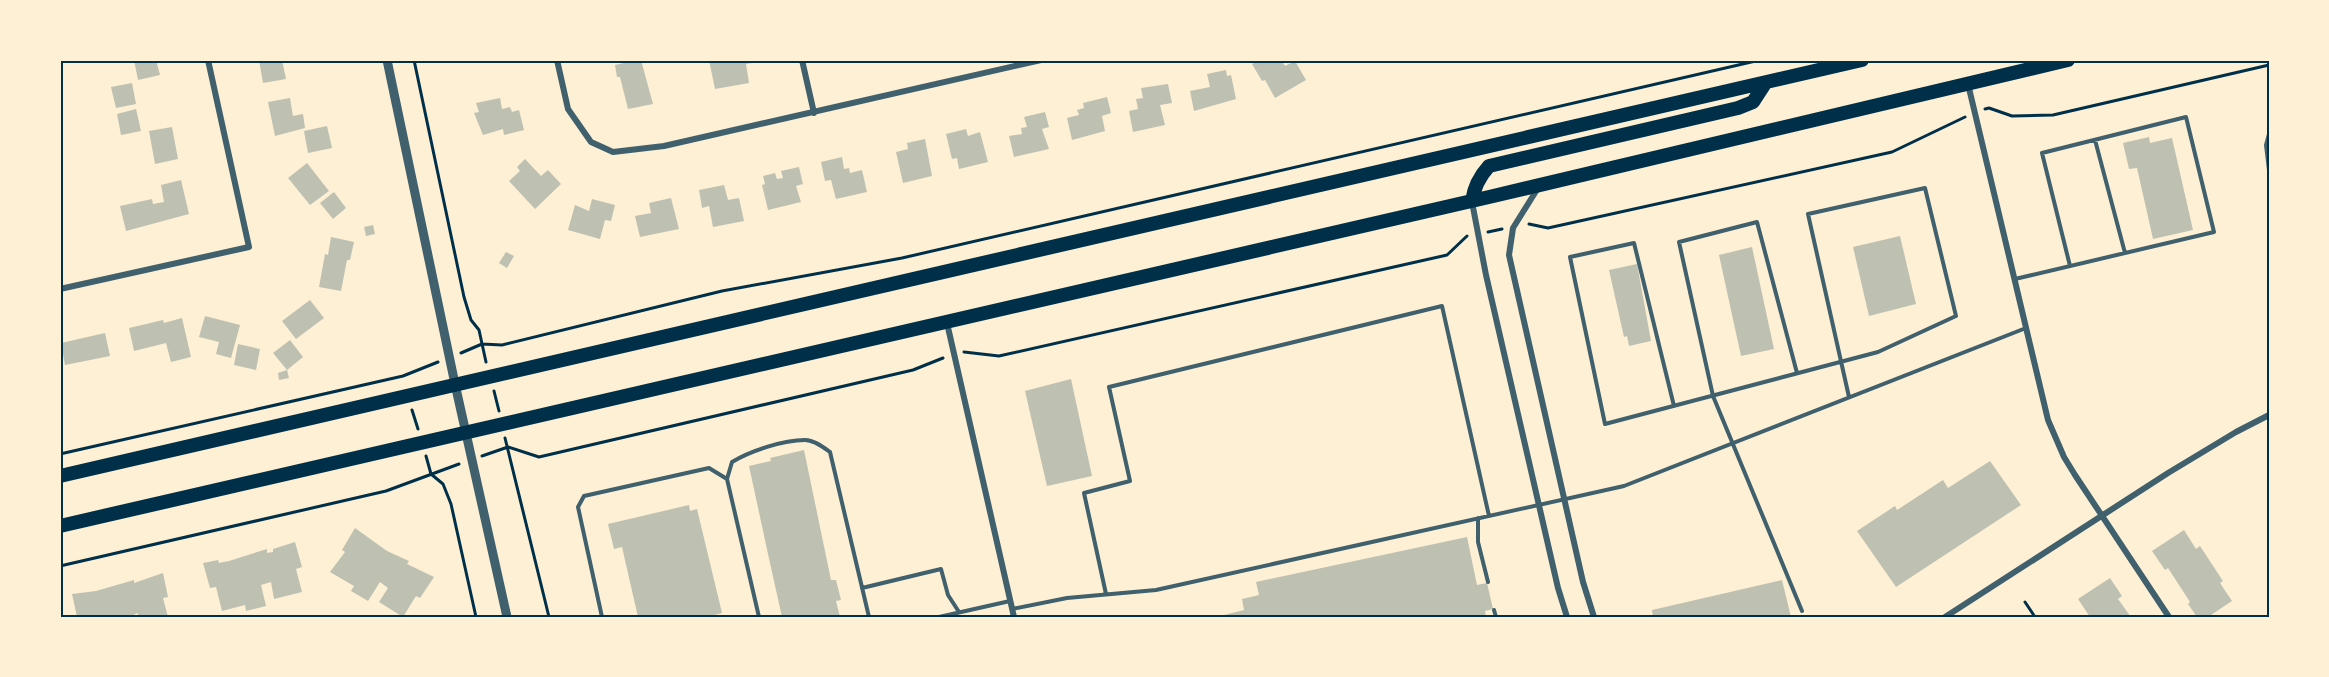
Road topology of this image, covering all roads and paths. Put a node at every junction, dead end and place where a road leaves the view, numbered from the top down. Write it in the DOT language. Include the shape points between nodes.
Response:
graph roads {
  1 [pos="208,60"];
  2 [pos="387,60"];
  3 [pos="414,60"];
  4 [pos="557,60"];
  5 [pos="802,60"];
  6 [pos="1041,60"];
  7 [pos="1760,60"];
  8 [pos="1862,60"];
  9 [pos="2068,60"];
  10 [pos="2269,65"];
  11 [pos="1766,82"];
  12 [pos="1968,84"];
  13 [pos="814,113"];
  14 [pos="1975,113"];
  15 [pos="2269,134"];
  16 [pos="2095,140"];
  17 [pos="2269,170"];
  18 [pos="1540,185"];
  19 [pos="1472,201"];
  20 [pos="1513,228"];
  21 [pos="1478,233"];
  22 [pos="2125,253"];
  23 [pos="2070,266"];
  24 [pos="2014,279"];
  25 [pos="60,289"];
  26 [pos="947,322"];
  27 [pos="2026,328"];
  28 [pos="482,344"];
  29 [pos="954,355"];
  30 [pos="449,357"];
  31 [pos="1841,361"];
  32 [pos="1797,373"];
  33 [pos="403,376"];
  34 [pos="490,376"];
  35 [pos="455,384"];
  36 [pos="408,394"];
  37 [pos="1713,396"];
  38 [pos="1850,397"];
  39 [pos="1674,406"];
  40 [pos="2269,415"];
  41 [pos="502,425"];
  42 [pos="466,434"];
  43 [pos="422,443"];
  44 [pos="1732,443"];
  45 [pos="508,447"];
  46 [pos="60,454"];
  47 [pos="472,460"];
  48 [pos="431,474"];
  49 [pos="60,476"];
  50 [pos="727,479"];
  51 [pos="1565,497"];
  52 [pos="1539,503"];
  53 [pos="2101,515"];
  54 [pos="1489,516"];
  55 [pos="1478,518"];
  56 [pos="60,526"];
  57 [pos="60,566"];
  58 [pos="1488,582"];
  59 [pos="862,588"];
  60 [pos="1106,594"];
  61 [pos="1010,601"];
  62 [pos="2025,602"];
  63 [pos="1012,609"];
  64 [pos="1494,610"];
  65 [pos="1802,611"];
  66 [pos="959,612"];
  67 [pos="476,617"];
  68 [pos="507,617"];
  69 [pos="549,617"];
  70 [pos="602,617"];
  71 [pos="759,617"];
  72 [pos="869,617"];
  73 [pos="939,617"];
  74 [pos="1014,617"];
  75 [pos="1496,617"];
  76 [pos="1567,617"];
  77 [pos="1594,617"];
  78 [pos="1945,617"];
  79 [pos="2035,617"];
  80 [pos="2169,617"];
  1 -- 25 [label="street" via="249,247"];
  2 -- 30 [label="street"];
  3 -- 28 [label="path" via="464,297"];
  4 -- 13 [label="street" via="568,109 591,142 613,152 664,146"];
  5 -- 13 [label="street"];
  6 -- 13 [label="street"];
  7 -- 28 [label="path" via="902,258 722,291 502,345"];
  8 -- 11 [label="highway"];
  9 -- 12 [label="highway"];
  10 -- 14 [label="path" via="2053,115 2012,117 1989,108"];
  11 -- 19 [label="highway" via="1753,102 1738,108 1489,166 1480,175"];
  11 -- 34 [label="highway"];
  12 -- 14 [label="street"];
  12 -- 18 [label="highway"];
  14 -- 20 [label="path" via="1892,152 1548,228 1529,224"];
  14 -- 24 [label="street"];
  15 -- 17 [label="lane"];
  16 -- 22 [label="lane"];
  16 -- 22 [label="lane" via="2186,117 2214,232"];
  16 -- 23 [label="lane" via="2042,153"];
  18 -- 19 [label="highway"];
  18 -- 20 [label="street"];
  19 -- 21 [label="street"];
  19 -- 26 [label="highway"];
  20 -- 21 [label="path"];
  20 -- 51 [label="street" via="1510,269"];
  21 -- 29 [label="path" via="1465,237 1447,255 999,356 967,351"];
  21 -- 52 [label="street"];
  22 -- 23 [label="lane"];
  23 -- 24 [label="lane"];
  24 -- 27 [label="street"];
  26 -- 29 [label="street"];
  26 -- 41 [label="highway"];
  27 -- 38 [label="lane"];
  27 -- 53 [label="street" via="2055,438"];
  28 -- 30 [label="path"];
  28 -- 34 [label="path"];
  29 -- 45 [label="path" via="914,370 539,457"];
  29 -- 61 [label="street"];
  30 -- 33 [label="path"];
  30 -- 35 [label="street"];
  31 -- 31 [label="lane" via="1808,214 1925,188 1956,316 1878,352"];
  31 -- 32 [label="lane"];
  31 -- 38 [label="lane"];
  32 -- 37 [label="lane"];
  32 -- 37 [label="lane" via="1757,222 1679,242"];
  33 -- 36 [label="path"];
  33 -- 46 [label="path"];
  34 -- 35 [label="highway"];
  34 -- 41 [label="path"];
  35 -- 36 [label="highway"];
  35 -- 42 [label="street"];
  36 -- 43 [label="path"];
  36 -- 49 [label="highway"];
  37 -- 39 [label="lane"];
  37 -- 44 [label="lane"];
  38 -- 44 [label="lane"];
  39 -- 39 [label="lane" via="1605,424 1570,257 1634,243"];
  40 -- 53 [label="street" via="2208,447"];
  41 -- 42 [label="highway"];
  41 -- 45 [label="path"];
  42 -- 43 [label="highway"];
  42 -- 47 [label="street"];
  43 -- 48 [label="path"];
  43 -- 56 [label="highway"];
  44 -- 51 [label="lane" via="1624,486"];
  44 -- 65 [label="lane"];
  45 -- 47 [label="path"];
  45 -- 69 [label="path"];
  47 -- 48 [label="path"];
  47 -- 68 [label="street"];
  48 -- 57 [label="path" via="383,492"];
  48 -- 67 [label="path" via="443,484 451,504"];
  50 -- 59 [label="lane" via="732,462 747,453 807,439 830,452"];
  50 -- 70 [label="lane" via="709,468 584,496 578,507"];
  50 -- 71 [label="lane"];
  51 -- 52 [label="lane"];
  51 -- 77 [label="street"];
  52 -- 54 [label="lane"];
  52 -- 76 [label="street"];
  53 -- 78 [label="street"];
  53 -- 80 [label="street"];
  54 -- 55 [label="lane"];
  54 -- 60 [label="lane" via="1442,306 1109,387 1130,481 1084,493"];
  55 -- 58 [label="lane" via="1478,542"];
  55 -- 60 [label="lane" via="1156,590"];
  59 -- 66 [label="lane" via="941,569 948,595"];
  59 -- 72 [label="lane"];
  60 -- 63 [label="lane"];
  61 -- 63 [label="street"];
  61 -- 66 [label="lane"];
  62 -- 79 [label="path"];
  63 -- 74 [label="street"];
  64 -- 75 [label="lane"];
  66 -- 73 [label="lane"];
}
